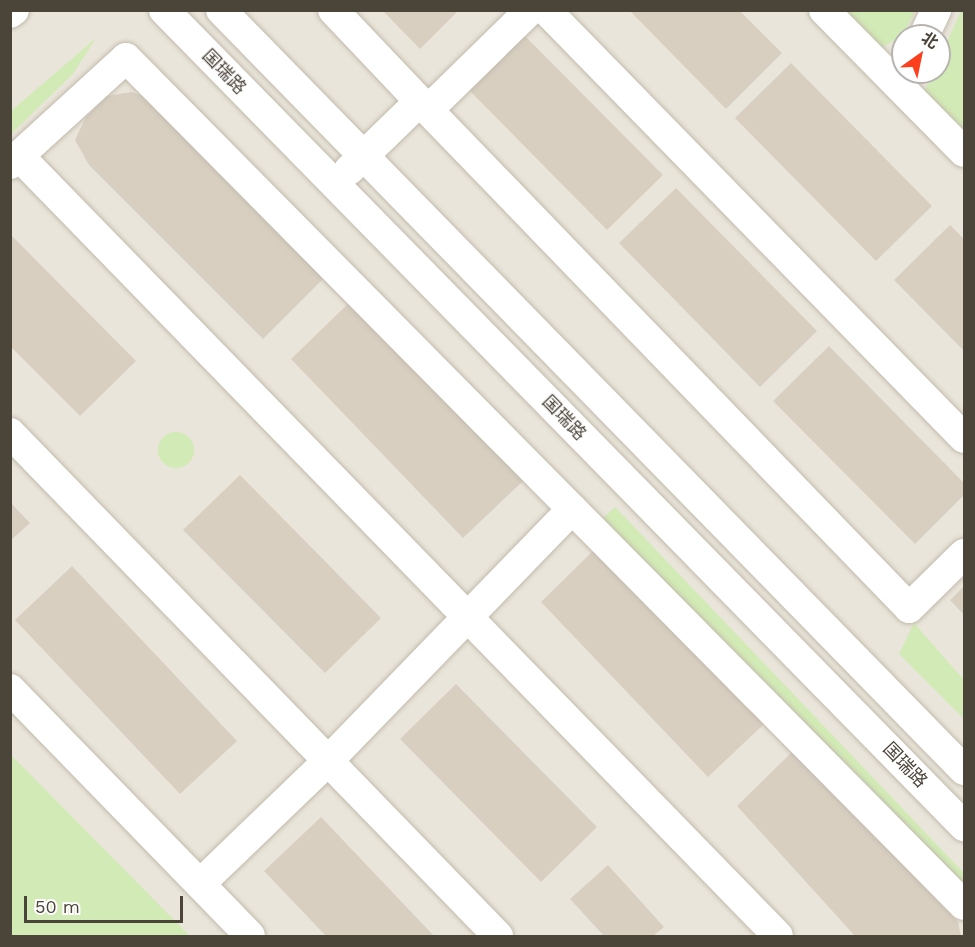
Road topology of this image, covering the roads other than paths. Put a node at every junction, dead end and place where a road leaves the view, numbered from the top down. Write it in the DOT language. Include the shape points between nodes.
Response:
graph roads {
  1 [pos="164,10"];
  2 [pos="220,10"];
  3 [pos="333,10"];
  4 [pos="530,10"];
  5 [pos="546,10"];
  6 [pos="825,10"];
  7 [pos="936,10"];
  8 [pos="930,24"];
  9 [pos="891,68"];
  10 [pos="907,84"];
  11 [pos="424,106"];
  12 [pos="964,152"];
  13 [pos="363,156"];
  14 [pos="15,160"];
  15 [pos="335,185"];
  16 [pos="10,433"];
  17 [pos="964,438"];
  18 [pos="572,509"];
  19 [pos="964,554"];
  20 [pos="467,617"];
  21 [pos="10,689"];
  22 [pos="328,761"];
  23 [pos="964,770"];
  24 [pos="964,826"];
  25 [pos="200,884"];
  26 [pos="964,905"];
  27 [pos="250,936"];
  28 [pos="498,936"];
  29 [pos="778,936"];
  1 -- 15 [label="street, 国瑞路"];
  2 -- 13 [label="street"];
  3 -- 11 [label="street"];
  4 -- 11 [label="street"];
  5 -- 17 [label="street"];
  6 -- 9 [label="street"];
  7 -- 8 [label="street"];
  10 -- 12 [label="street"];
  11 -- 13 [label="street"];
  11 -- 19 [label="street" via="909,608"];
  13 -- 15 [label="street"];
  13 -- 23 [label="street"];
  14 -- 18 [label="street" via="126,58"];
  14 -- 20 [label="street"];
  15 -- 24 [label="street, 国瑞路"];
  16 -- 22 [label="street"];
  18 -- 20 [label="street"];
  18 -- 26 [label="street"];
  20 -- 22 [label="street"];
  20 -- 29 [label="street"];
  21 -- 25 [label="street"];
  22 -- 25 [label="street"];
  22 -- 28 [label="street"];
  25 -- 27 [label="street"];
}
